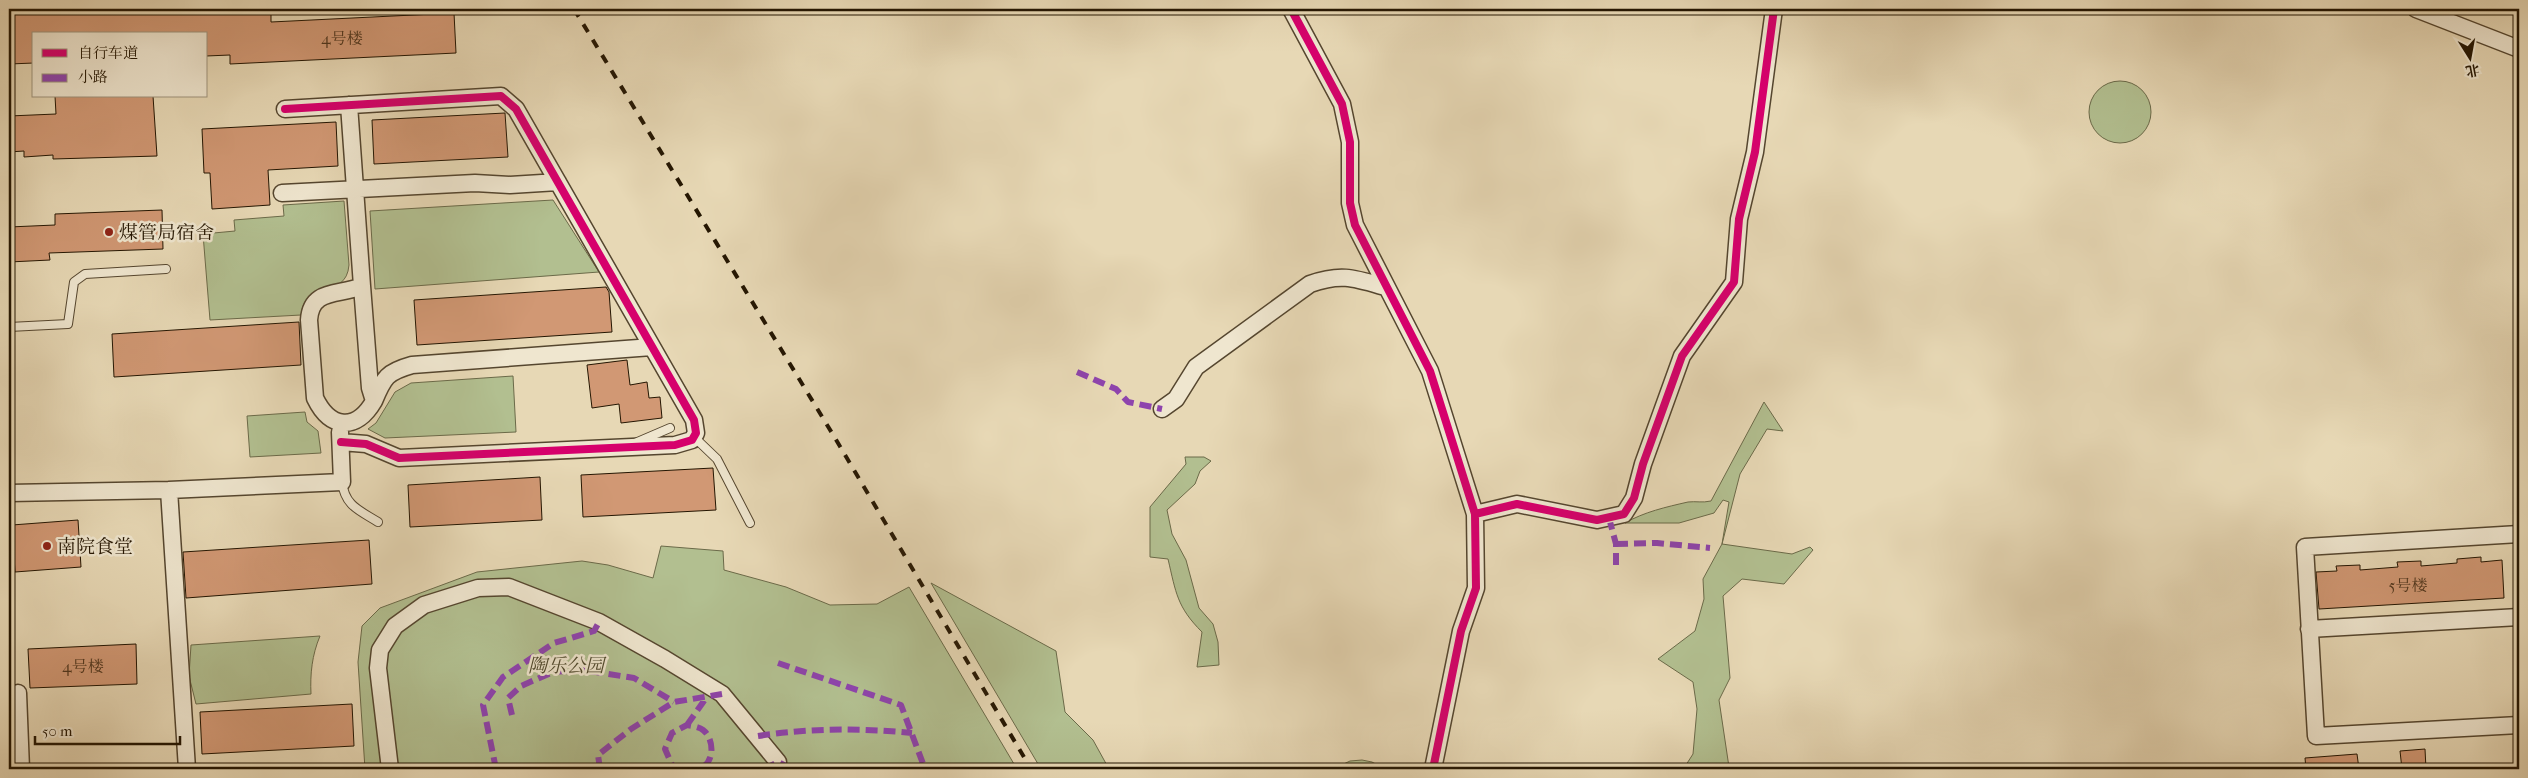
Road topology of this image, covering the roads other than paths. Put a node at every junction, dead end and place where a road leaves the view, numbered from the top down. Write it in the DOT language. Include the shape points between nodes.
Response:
graph roads {
  1 [pos="1292,9"];
  2 [pos="1774,9"];
  3 [pos="2416,9"];
  4 [pos="2519,49"];
  5 [pos="349,105"];
  6 [pos="285,109"];
  7 [pos="558,182"];
  8 [pos="355,189"];
  9 [pos="282,194"];
  10 [pos="166,270"];
  11 [pos="362,286"];
  12 [pos="1385,287"];
  13 [pos="9,327"];
  14 [pos="652,347"];
  15 [pos="374,401"];
  16 [pos="1162,409"];
  17 [pos="340,423"];
  18 [pos="670,428"];
  19 [pos="694,437"];
  20 [pos="340,442"];
  21 [pos="629,447"];
  22 [pos="342,482"];
  23 [pos="169,490"];
  24 [pos="9,493"];
  25 [pos="9,503"];
  26 [pos="1475,514"];
  27 [pos="378,522"];
  28 [pos="750,523"];
  29 [pos="2519,534"];
  30 [pos="2519,617"];
  31 [pos="2309,629"];
  32 [pos="18,693"];
  33 [pos="2519,725"];
  34 [pos="778,762"];
  35 [pos="21,769"];
  36 [pos="187,769"];
  37 [pos="390,769"];
  38 [pos="1433,769"];
  1 -- 12 [label="street" via="1342,104 1350,142 1350,203 1355,225"];
  2 -- 26 [label="street" via="1756,152 1739,218 1734,282 1682,356 1634,498 1624,514 1597,520 1517,504"];
  3 -- 4 [label="street"];
  5 -- 6 [label="street"];
  5 -- 7 [label="street" via="500,96 516,109"];
  5 -- 8 [label="street"];
  7 -- 8 [label="street" via="510,185 475,182"];
  7 -- 14 [label="street"];
  8 -- 9 [label="street"];
  8 -- 11 [label="street"];
  10 -- 13 [label="lane" via="85,274 74,282 68,324"];
  11 -- 15 [label="street" via="370,388"];
  11 -- 17 [label="street" via="324,295 310,308 315,398 320,409"];
  12 -- 16 [label="street" via="1354,278 1330,276 1310,284 1196,367 1176,399"];
  12 -- 26 [label="street" via="1430,371"];
  14 -- 15 [label="street" via="412,365 385,376"];
  14 -- 19 [label="street" via="694,420"];
  15 -- 17 [label="street" via="363,416 352,422"];
  17 -- 20 [label="street"];
  18 -- 21 [label="lane"];
  19 -- 21 [label="street" via="675,445"];
  19 -- 28 [label="lane" via="718,459"];
  20 -- 21 [label="street" via="366,444 399,458"];
  20 -- 22 [label="street"];
  22 -- 23 [label="street"];
  22 -- 27 [label="lane" via="344,496 353,506"];
  23 -- 24 [label="street"];
  23 -- 25 [label="street"];
  23 -- 36 [label="street"];
  26 -- 38 [label="street" via="1476,588 1461,631"];
  29 -- 31 [label="street" via="2305,547"];
  30 -- 31 [label="street"];
  31 -- 33 [label="street" via="2316,736"];
  32 -- 35 [label="street"];
  34 -- 37 [label="street" via="722,694 598,622 509,586 478,588 424,605 395,626 380,650 378,668"];
}
